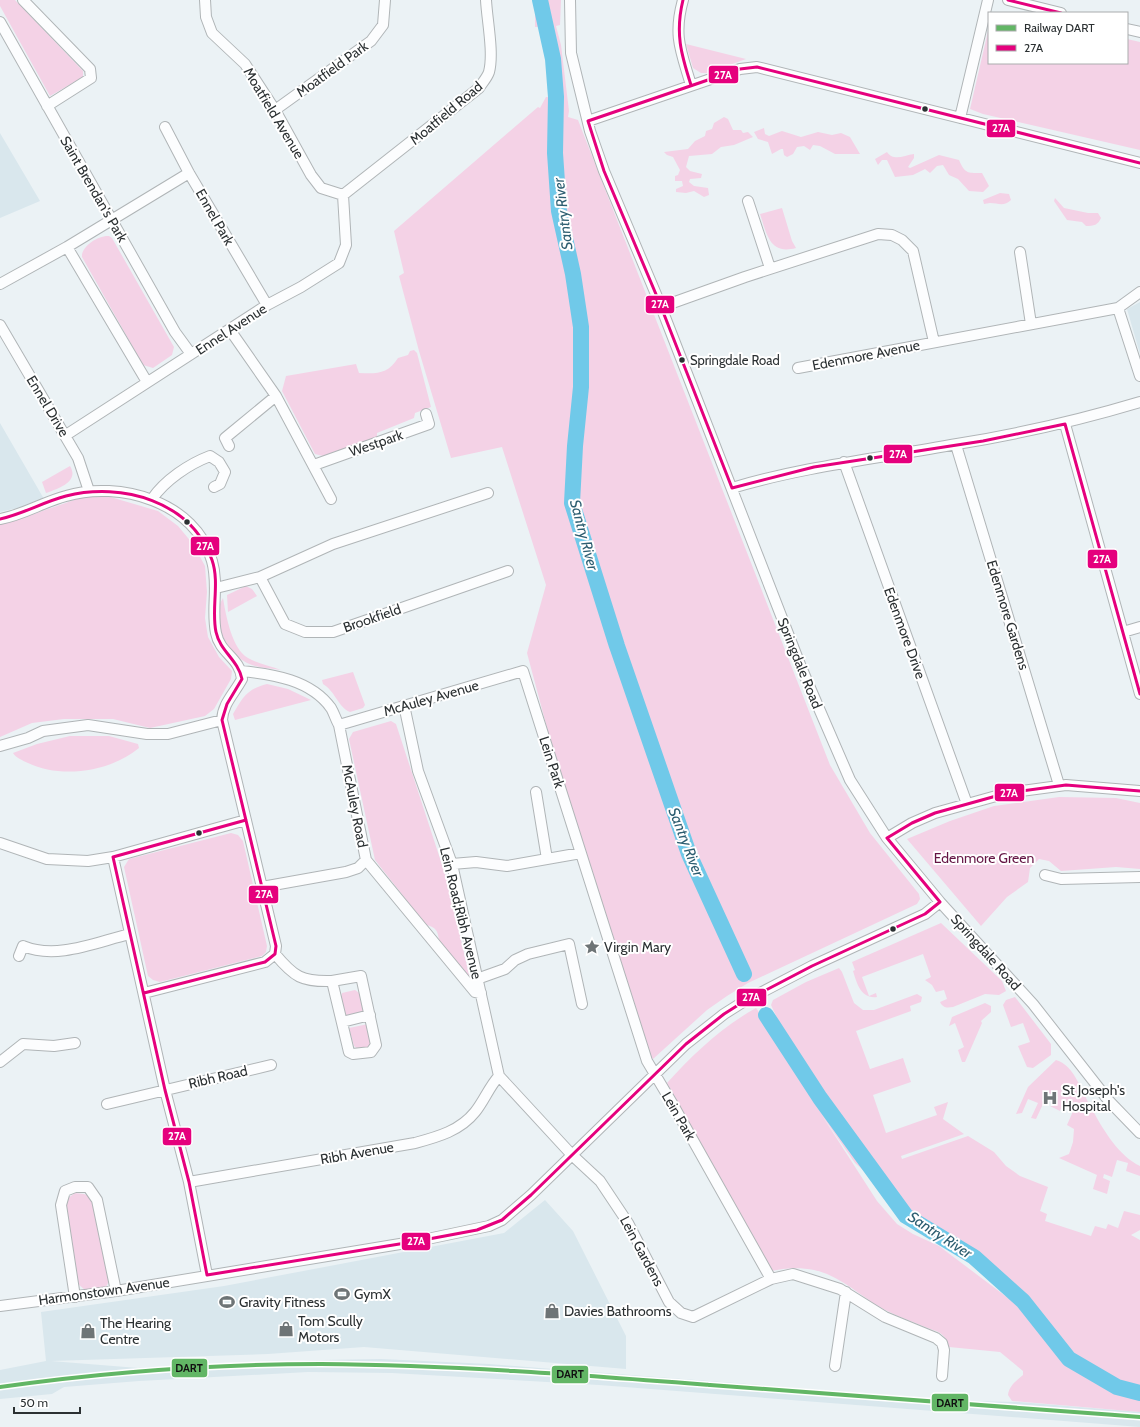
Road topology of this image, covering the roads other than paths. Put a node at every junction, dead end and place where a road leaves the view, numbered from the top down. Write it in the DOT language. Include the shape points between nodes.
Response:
graph roads {
  1 [pos="23,0"];
  2 [pos="204,0"];
  3 [pos="385,0"];
  4 [pos="486,0"];
  5 [pos="570,0"];
  6 [pos="682,0"];
  7 [pos="988,0"];
  8 [pos="1008,0"];
  9 [pos="1057,12"];
  10 [pos="0,22"];
  11 [pos="1128,29"];
  12 [pos="1140,32"];
  13 [pos="691,85"];
  14 [pos="47,106"];
  15 [pos="275,110"];
  16 [pos="960,118"];
  17 [pos="588,121"];
  18 [pos="165,127"];
  19 [pos="1140,163"];
  20 [pos="189,173"];
  21 [pos="343,195"];
  22 [pos="748,201"];
  23 [pos="111,220"];
  24 [pos="67,247"];
  25 [pos="1020,252"];
  26 [pos="770,268"];
  27 [pos="0,284"];
  28 [pos="1140,292"];
  29 [pos="267,305"];
  30 [pos="661,307"];
  31 [pos="1118,308"];
  32 [pos="1031,324"];
  33 [pos="0,325"];
  34 [pos="230,330"];
  35 [pos="934,342"];
  36 [pos="191,354"];
  37 [pos="798,368"];
  38 [pos="1140,376"];
  39 [pos="147,382"];
  40 [pos="276,396"];
  41 [pos="1140,402"];
  42 [pos="426,414"];
  43 [pos="1065,424"];
  44 [pos="66,435"];
  45 [pos="956,445"];
  46 [pos="229,446"];
  47 [pos="844,462"];
  48 [pos="314,464"];
  49 [pos="214,488"];
  50 [pos="732,488"];
  51 [pos="89,491"];
  52 [pos="488,493"];
  53 [pos="152,499"];
  54 [pos="331,499"];
  55 [pos="0,519"];
  56 [pos="508,571"];
  57 [pos="260,577"];
  58 [pos="216,588"];
  59 [pos="1140,627"];
  60 [pos="1123,632"];
  61 [pos="242,671"];
  62 [pos="523,671"];
  63 [pos="1140,694"];
  64 [pos="404,705"];
  65 [pos="222,720"];
  66 [pos="339,725"];
  67 [pos="0,746"];
  68 [pos="1059,785"];
  69 [pos="1140,791"];
  70 [pos="536,792"];
  71 [pos="967,804"];
  72 [pos="246,820"];
  73 [pos="887,838"];
  74 [pos="0,843"];
  75 [pos="581,853"];
  76 [pos="113,857"];
  77 [pos="547,859"];
  78 [pos="366,860"];
  79 [pos="452,864"];
  80 [pos="1045,875"];
  81 [pos="1140,877"];
  82 [pos="262,887"];
  83 [pos="940,902"];
  84 [pos="130,934"];
  85 [pos="275,954"];
  86 [pos="19,956"];
  87 [pos="477,979"];
  88 [pos="332,981"];
  89 [pos="144,992"];
  90 [pos="481,993"];
  91 [pos="582,1004"];
  92 [pos="370,1015"];
  93 [pos="342,1022"];
  94 [pos="75,1043"];
  95 [pos="0,1062"];
  96 [pos="271,1065"];
  97 [pos="654,1075"];
  98 [pos="499,1076"];
  99 [pos="165,1090"];
  100 [pos="107,1104"];
  101 [pos="1140,1133"];
  102 [pos="572,1155"];
  103 [pos="189,1182"];
  104 [pos="207,1275"];
  105 [pos="771,1279"];
  106 [pos="116,1291"];
  107 [pos="846,1292"];
  108 [pos="76,1297"];
  109 [pos="0,1306"];
  110 [pos="835,1366"];
  111 [pos="942,1376"];
  1 -- 14 [label="street" via="90,69 91,78"];
  2 -- 15 [label="street, Moatfield Avenue" via="206,17 212,33 245,64"];
  3 -- 15 [label="street, Moatfield Park" via="383,25 371,41"];
  4 -- 21 [label="street, Moatfield Road" via="489,72 479,88"];
  5 -- 17 [label="street, Springdale Road" via="570,53"];
  6 -- 13 [label="street" via="677,19 677,36"];
  7 -- 16 [label="street"];
  8 -- 9 [label="street"];
  10 -- 14 [label="street, Saint Brendan's Park"];
  11 -- 12 [label="street"];
  13 -- 16 [label="street" via="740,69 757,67"];
  13 -- 17 [label="street"];
  14 -- 23 [label="street, Saint Brendan's Park"];
  15 -- 21 [label="street, Moatfield Avenue" via="311,175 322,188"];
  16 -- 19 [label="street"];
  17 -- 30 [label="street, Springdale Road" via="604,171"];
  18 -- 20 [label="street, Ennel Park"];
  20 -- 23 [label="street"];
  20 -- 29 [label="street, Ennel Park"];
  21 -- 29 [label="street, Ennel Avenue" via="346,245 339,263"];
  22 -- 26 [label="street"];
  23 -- 24 [label="street"];
  23 -- 36 [label="street, Saint Brendan's Park" via="175,332"];
  24 -- 27 [label="street"];
  24 -- 39 [label="street"];
  25 -- 32 [label="street"];
  26 -- 30 [label="street, Edenmore Avenue"];
  26 -- 35 [label="street, Edenmore Avenue" via="878,234 892,235 914,251"];
  28 -- 31 [label="street, Edenmore Avenue"];
  29 -- 34 [label="street, Ennel Avenue"];
  30 -- 50 [label="street, Springdale Road"];
  31 -- 32 [label="street, Edenmore Avenue"];
  31 -- 38 [label="street"];
  32 -- 35 [label="street, Edenmore Avenue"];
  33 -- 44 [label="street, Ennel Drive"];
  34 -- 36 [label="street, Ennel Avenue"];
  34 -- 40 [label="street"];
  35 -- 37 [label="street, Edenmore Avenue"];
  36 -- 39 [label="street, Ennel Avenue"];
  39 -- 44 [label="street, Ennel Avenue"];
  40 -- 46 [label="street" via="225,438"];
  40 -- 48 [label="street"];
  41 -- 43 [label="street"];
  42 -- 48 [label="street, Westpark" via="429,424"];
  43 -- 45 [label="street"];
  43 -- 60 [label="street"];
  44 -- 51 [label="street, Ennel Drive" via="78,458"];
  45 -- 47 [label="street"];
  45 -- 68 [label="street, Edenmore Gardens"];
  47 -- 50 [label="street" via="756,480"];
  47 -- 71 [label="street, Edenmore Drive"];
  48 -- 54 [label="street"];
  49 -- 53 [label="street" via="220,484 225,472 219,462 210,456 198,460 160,487"];
  50 -- 73 [label="street, Springdale Road" via="840,760"];
  51 -- 53 [label="street" via="106,490"];
  51 -- 55 [label="street" via="66,496"];
  52 -- 57 [label="street" via="333,544"];
  53 -- 58 [label="street" via="187,522 198,533 212,560"];
  56 -- 57 [label="street, Brookfield" via="333,632 305,632 285,624"];
  57 -- 58 [label="street"];
  58 -- 61 [label="street" via="216,636 220,645"];
  59 -- 60 [label="street"];
  60 -- 63 [label="street"];
  61 -- 65 [label="street" via="242,679 229,698"];
  61 -- 66 [label="street, McAuley Road" via="274,674 308,687 331,708"];
  62 -- 64 [label="street, McAuley Avenue"];
  62 -- 75 [label="street, Lein Park"];
  64 -- 66 [label="street, McAuley Avenue"];
  64 -- 79 [label="street, Lein Road;Ribh Avenue" via="418,772"];
  65 -- 67 [label="street" via="168,734 147,734 88,725 43,731"];
  65 -- 72 [label="street"];
  66 -- 78 [label="street, McAuley Road"];
  68 -- 69 [label="street"];
  68 -- 71 [label="street" via="1007,793"];
  70 -- 77 [label="street, Lein Park"];
  71 -- 73 [label="street" via="912,823"];
  72 -- 76 [label="street"];
  72 -- 82 [label="street"];
  73 -- 83 [label="street, Springdale Road"];
  74 -- 76 [label="street" via="47,859 88,861"];
  75 -- 77 [label="street"];
  75 -- 97 [label="street, Lein Park" via="647,1061"];
  76 -- 84 [label="street"];
  77 -- 79 [label="street" via="508,866 476,862"];
  78 -- 82 [label="street" via="358,868 346,872"];
  78 -- 90 [label="street, McAuley Road" via="475,992"];
  79 -- 87 [label="street, Lein Road;Ribh Avenue"];
  80 -- 81 [label="street" via="1061,879"];
  82 -- 85 [label="street" via="276,946"];
  83 -- 97 [label="street, Harmonstown Avenue" via="925,914 812,966 743,1002 686,1044"];
  83 -- 101 [label="street, Springdale Road" via="1033,1004 1109,1101"];
  84 -- 86 [label="street" via="62,951 34,950 23,946"];
  84 -- 89 [label="street"];
  85 -- 88 [label="street" via="290,973 312,982"];
  85 -- 89 [label="street" via="265,962"];
  87 -- 90 [label="street, Lein Road;Ribh Avenue"];
  87 -- 91 [label="street" via="504,968 528,954 569,944"];
  88 -- 92 [label="street" via="361,976"];
  88 -- 93 [label="street"];
  89 -- 99 [label="street"];
  90 -- 98 [label="street, Lein Road;Ribh Avenue"];
  92 -- 93 [label="street"];
  92 -- 93 [label="street" via="376,1045 371,1052 349,1052"];
  94 -- 95 [label="street" via="54,1046 23,1044"];
  96 -- 99 [label="street, Ribh Road"];
  97 -- 102 [label="street, Harmonstown Avenue"];
  97 -- 105 [label="street, Lein Park" via="676,1109"];
  98 -- 102 [label="street, Lein Gardens"];
  98 -- 103 [label="street, Ribh Avenue" via="462,1126 440,1136 415,1143"];
  99 -- 100 [label="street, Ribh Road"];
  99 -- 103 [label="street"];
  102 -- 104 [label="street, Harmonstown Avenue" via="508,1215 490,1226 418,1241"];
  102 -- 105 [label="street, Lein Gardens" via="600,1181 628,1223 669,1302 681,1313 693,1318"];
  103 -- 104 [label="street"];
  104 -- 106 [label="street, Harmonstown Avenue"];
  105 -- 107 [label="street, Lein Gardens" via="793,1274"];
  106 -- 108 [label="street, Harmonstown Avenue"];
  106 -- 108 [label="street" via="97,1200 88,1187 75,1187 64,1191 61,1205"];
  107 -- 110 [label="street"];
  107 -- 111 [label="street, Lein Gardens" via="885,1317 936,1338 942,1343"];
  108 -- 109 [label="street, Harmonstown Avenue"];
}
